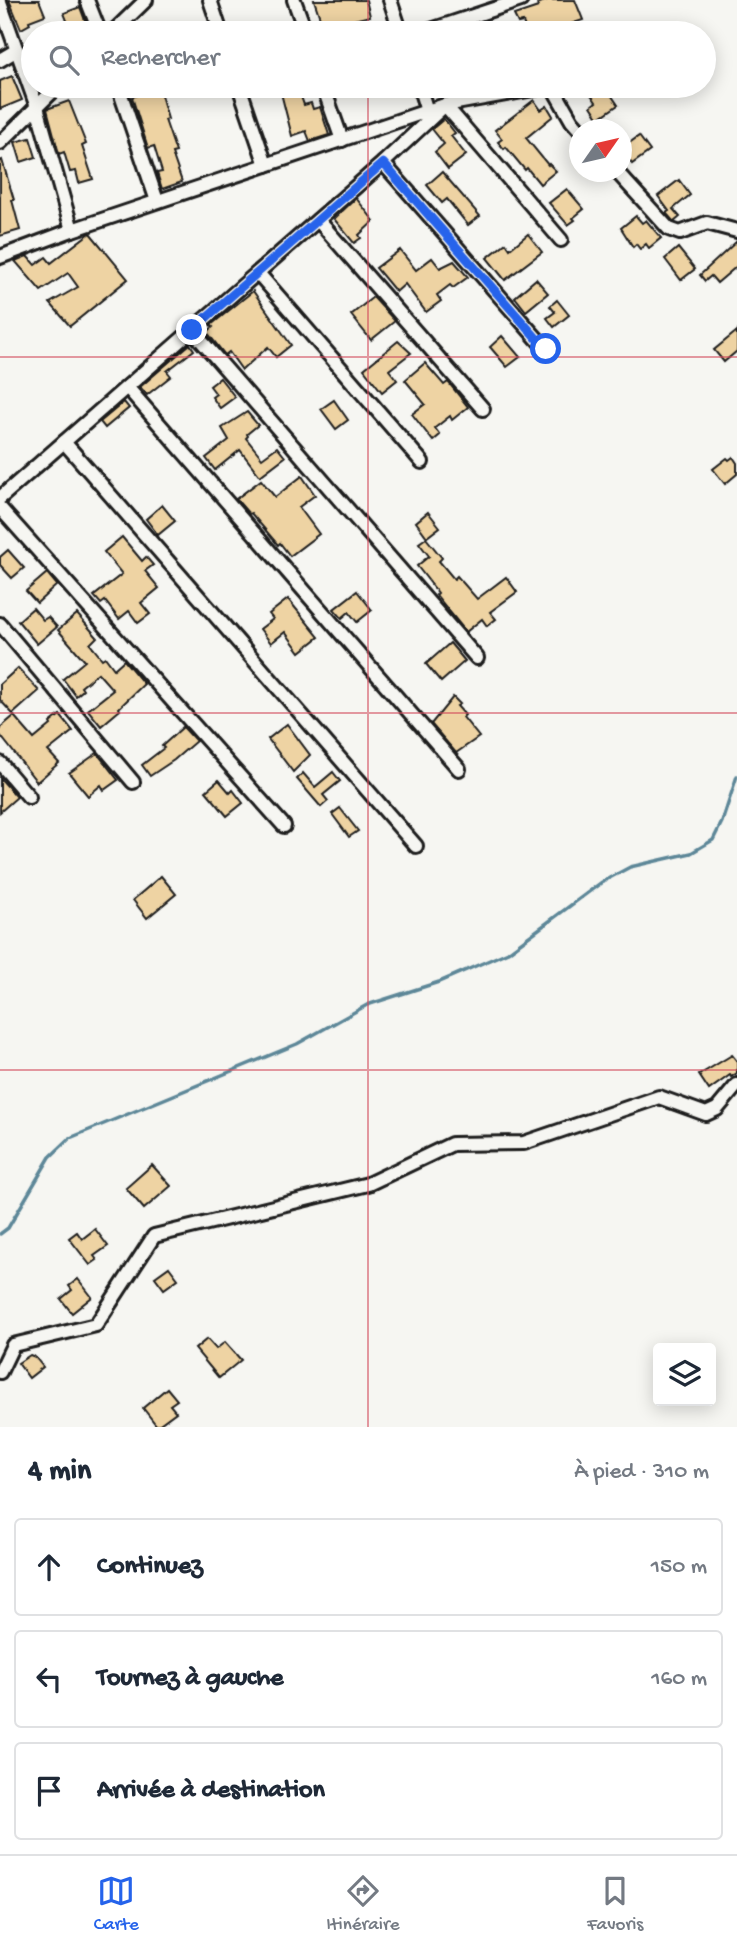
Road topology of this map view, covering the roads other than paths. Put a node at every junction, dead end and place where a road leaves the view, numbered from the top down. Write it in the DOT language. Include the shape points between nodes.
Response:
graph roads {
  1 [pos="87,0"];
  2 [pos="146,0"];
  3 [pos="210,0"];
  4 [pos="294,0"];
  5 [pos="390,0"];
  6 [pos="521,0"];
  7 [pos="0,3"];
  8 [pos="95,21"];
  9 [pos="124,21"];
  10 [pos="217,21"];
  11 [pos="302,21"];
  12 [pos="397,21"];
  13 [pos="458,21"];
  14 [pos="17,50"];
  15 [pos="0,60"];
  16 [pos="21,61"];
  17 [pos="34,98"];
  18 [pos="46,98"];
  19 [pos="122,98"];
  20 [pos="243,98"];
  21 [pos="328,98"];
  22 [pos="423,98"];
  23 [pos="484,98"];
  24 [pos="558,98"];
  25 [pos="445,105"];
  26 [pos="37,107"];
  27 [pos="427,111"];
  28 [pos="571,119"];
  29 [pos="342,140"];
  30 [pos="0,143"];
  31 [pos="383,163"];
  32 [pos="266,165"];
  33 [pos="626,182"];
  34 [pos="157,201"];
  35 [pos="318,220"];
  36 [pos="72,230"];
  37 [pos="737,231"];
  38 [pos="561,240"];
  39 [pos="0,257"];
  40 [pos="258,272"];
  41 [pos="192,330"];
  42 [pos="546,349"];
  43 [pos="127,387"];
  44 [pos="483,409"];
  45 [pos="64,442"];
  46 [pos="422,462"];
  47 [pos="0,498"];
  48 [pos="0,508"];
  49 [pos="0,624"];
  50 [pos="477,658"];
  51 [pos="0,763"];
  52 [pos="459,769"];
  53 [pos="133,782"];
  54 [pos="29,797"];
  55 [pos="284,825"];
  56 [pos="416,846"];
  57 [pos="737,1084"];
  58 [pos="0,1372"];
  1 -- 8 [label="street"];
  2 -- 9 [label="street"];
  3 -- 10 [label="street"];
  4 -- 11 [label="street"];
  5 -- 12 [label="street"];
  6 -- 13 [label="street"];
  7 -- 14 [label="street"];
  14 -- 15 [label="street"];
  14 -- 16 [label="street"];
  17 -- 26 [label="street"];
  18 -- 26 [label="street"];
  19 -- 34 [label="street"];
  20 -- 32 [label="street"];
  21 -- 29 [label="street"];
  22 -- 27 [label="street"];
  23 -- 25 [label="street"];
  24 -- 28 [label="street"];
  25 -- 27 [label="street"];
  25 -- 31 [label="street"];
  25 -- 38 [label="street"];
  26 -- 30 [label="street"];
  26 -- 36 [label="street"];
  27 -- 29 [label="street"];
  29 -- 32 [label="street"];
  31 -- 35 [label="street"];
  31 -- 42 [label="street"];
  32 -- 34 [label="street"];
  33 -- 37 [label="street" via="669,229 680,233 707,223"];
  34 -- 36 [label="street"];
  35 -- 40 [label="street"];
  35 -- 44 [label="street"];
  36 -- 39 [label="street"];
  40 -- 41 [label="street"];
  40 -- 46 [label="street"];
  41 -- 43 [label="street"];
  41 -- 50 [label="street"];
  43 -- 45 [label="street"];
  43 -- 52 [label="street"];
  45 -- 47 [label="street"];
  45 -- 56 [label="street"];
  48 -- 55 [label="street"];
  49 -- 53 [label="street"];
  51 -- 54 [label="street"];
  57 -- 58 [label="street" via="717,1110 705,1114 659,1097 524,1143 452,1144 368,1184 154,1236 96,1325 13,1345"];
}
